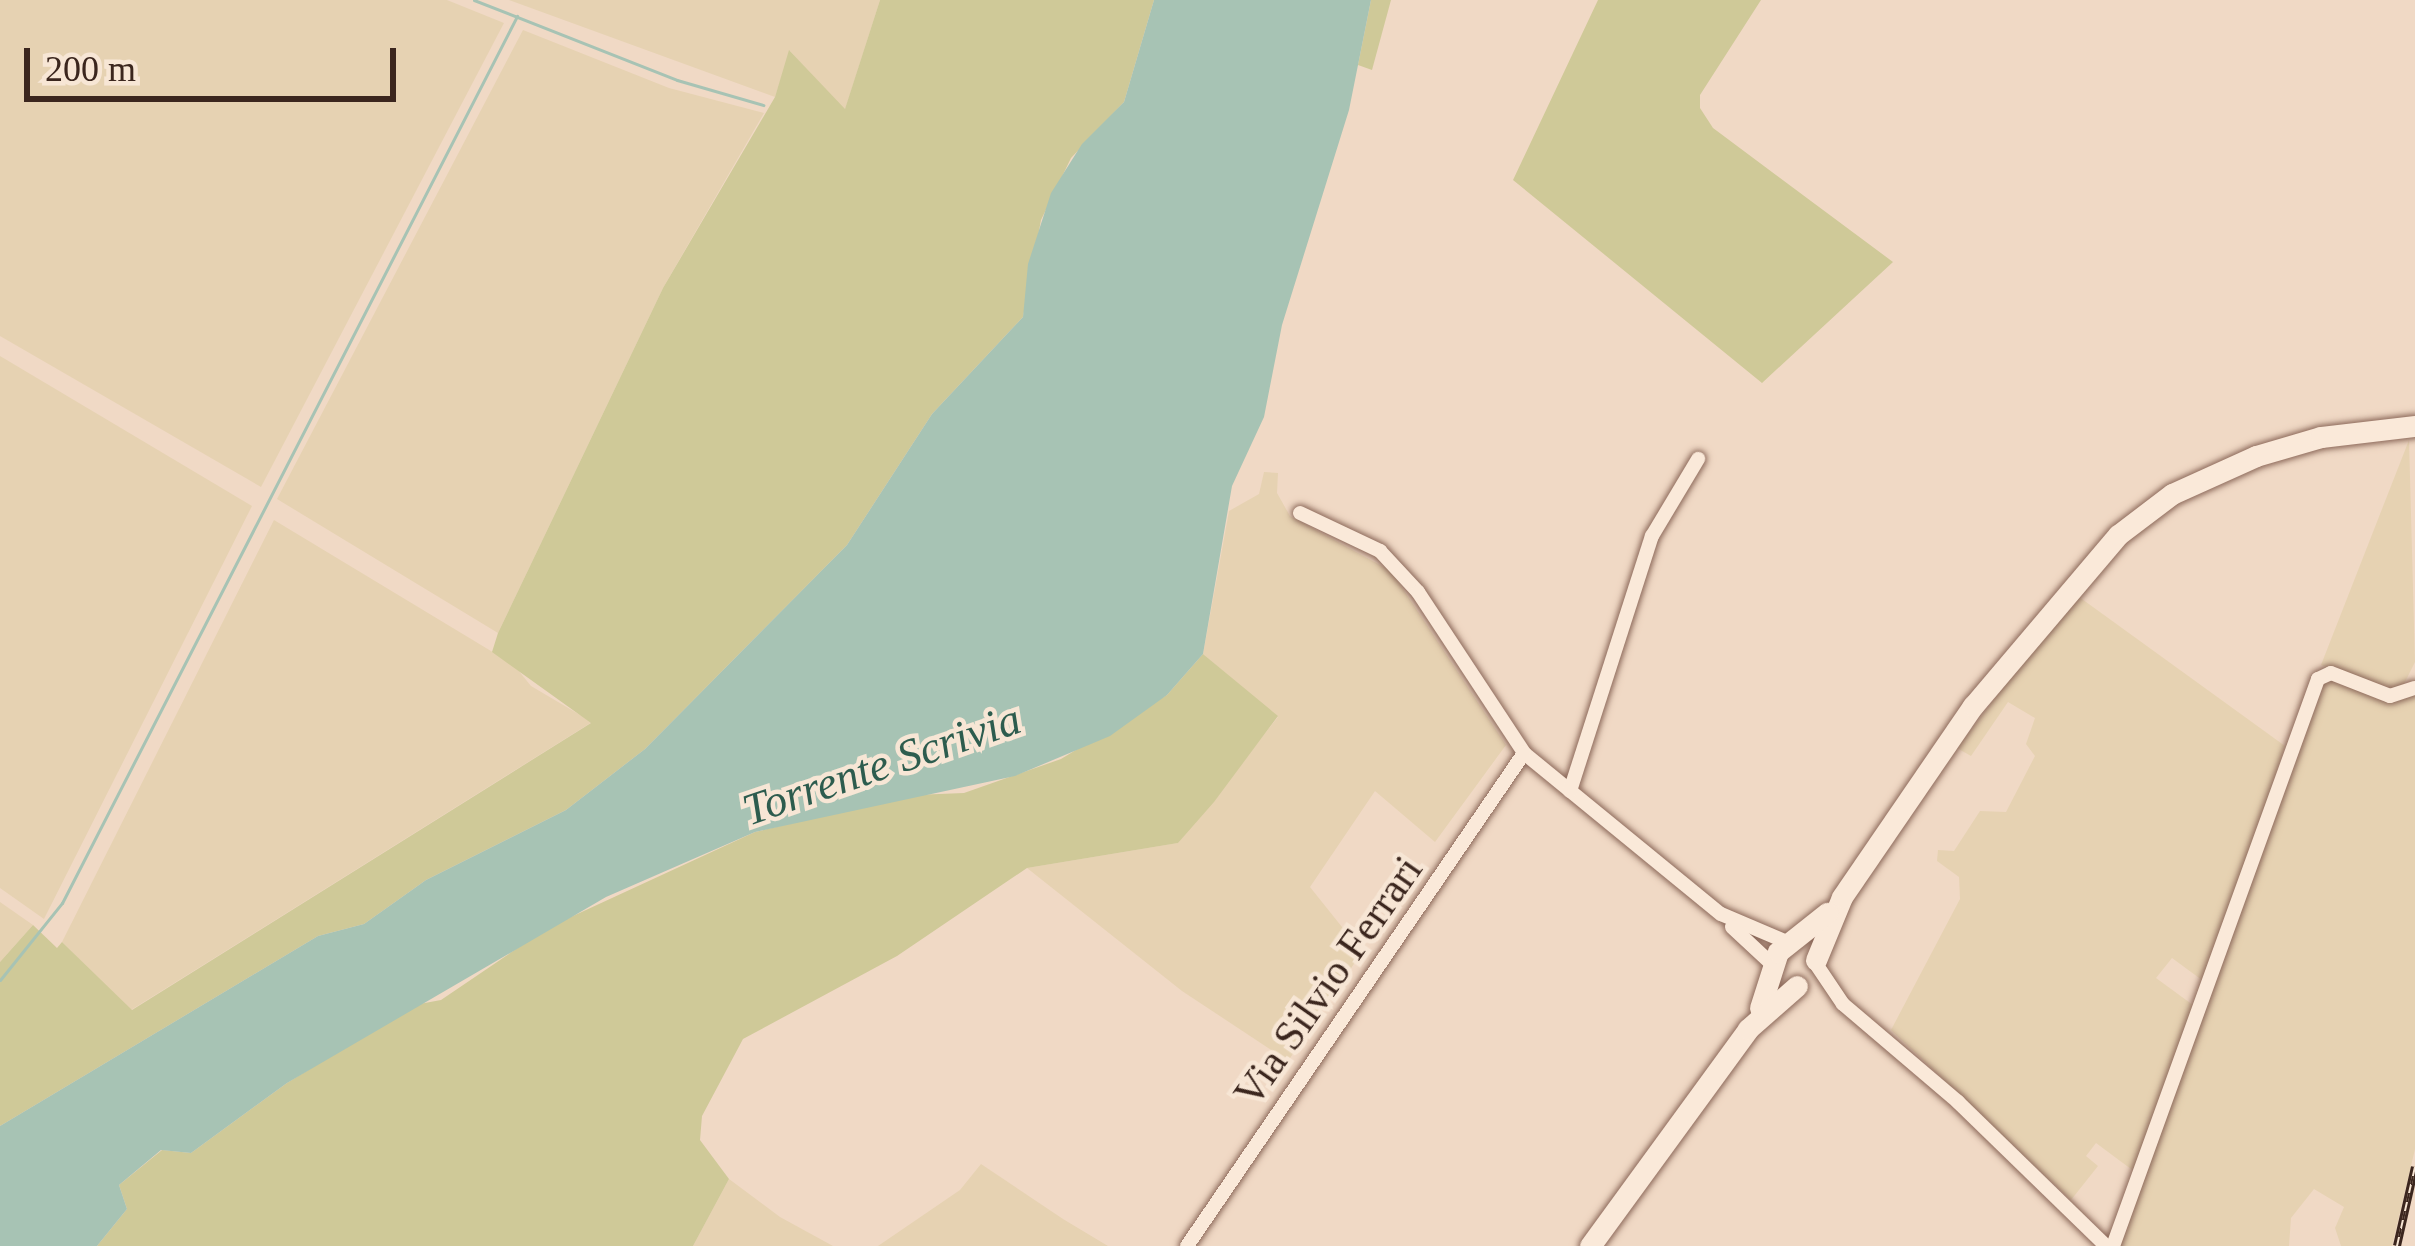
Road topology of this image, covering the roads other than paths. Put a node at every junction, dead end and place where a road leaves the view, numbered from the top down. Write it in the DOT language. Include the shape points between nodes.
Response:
graph roads {
  1 [pos="2415,426"];
  2 [pos="1699,459"];
  3 [pos="1300,513"];
  4 [pos="2415,688"];
  5 [pos="1524,753"];
  6 [pos="1570,791"];
  7 [pos="1843,897"];
  8 [pos="1721,914"];
  9 [pos="1795,944"];
  10 [pos="1816,962"];
  11 [pos="1774,969"];
  12 [pos="1798,986"];
  13 [pos="1843,1004"];
  14 [pos="1748,1029"];
  15 [pos="1186,1246"];
  16 [pos="1590,1246"];
  17 [pos="2110,1246"];
  1 -- 7 [label="main road" via="2321,437 2256,457 2201,477 2144,513 2058,598 1973,706"];
  2 -- 6 [label="street" via="1652,536"];
  3 -- 5 [label="street" via="1380,551 1418,592"];
  4 -- 17 [label="street" via="2390,696 2331,673 2318,680"];
  5 -- 6 [label="street"];
  5 -- 15 [label="street, Via Silvio Ferrari"];
  6 -- 8 [label="street"];
  7 -- 9 [label="main road"];
  7 -- 10 [label="main road"];
  8 -- 9 [label="street"];
  8 -- 11 [label="street"];
  9 -- 10 [label="main road"];
  9 -- 11 [label="main road" via="1778,952"];
  10 -- 12 [label="main road"];
  10 -- 13 [label="street"];
  11 -- 12 [label="main road"];
  11 -- 14 [label="main road"];
  12 -- 13 [label="street"];
  12 -- 14 [label="main road"];
  13 -- 17 [label="street"];
  14 -- 16 [label="main road"];
}
